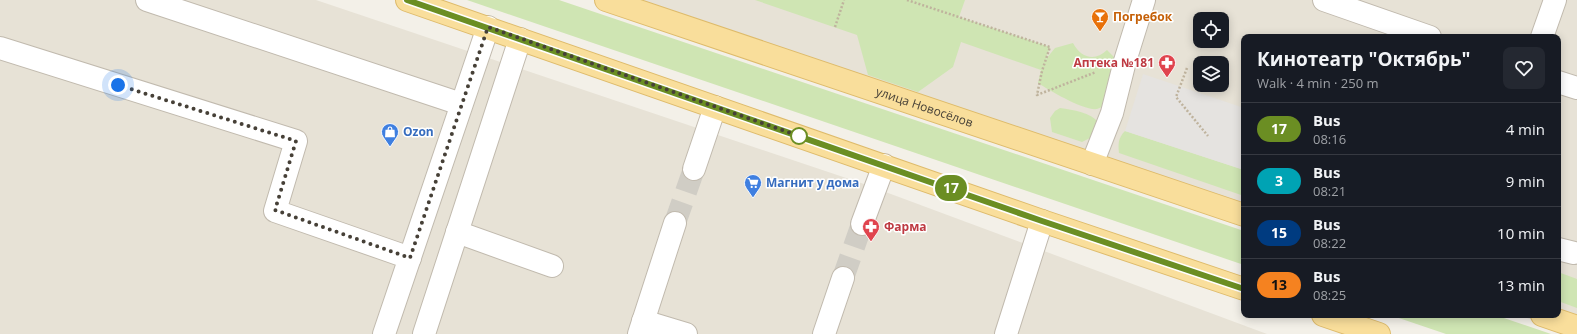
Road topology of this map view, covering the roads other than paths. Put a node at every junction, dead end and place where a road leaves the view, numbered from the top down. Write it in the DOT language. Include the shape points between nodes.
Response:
graph roads {
  1 [pos="148,0"];
  2 [pos="407,0"];
  3 [pos="606,0"];
  4 [pos="1144,0"];
  5 [pos="1324,0"];
  6 [pos="1555,0"];
  7 [pos="488,27"];
  8 [pos="1421,34"];
  9 [pos="1543,34"];
  10 [pos="520,39"];
  11 [pos="0,48"];
  12 [pos="1561,83"];
  13 [pos="1577,88"];
  14 [pos="461,104"];
  15 [pos="715,107"];
  16 [pos="1092,164"];
  17 [pos="884,165"];
  18 [pos="694,169"];
  19 [pos="1241,214"];
  20 [pos="1042,221"];
  21 [pos="675,223"];
  22 [pos="862,224"];
  23 [pos="458,232"];
  24 [pos="410,258"];
  25 [pos="552,266"];
  26 [pos="843,278"];
  27 [pos="1241,288"];
  28 [pos="1332,318"];
  29 [pos="1551,318"];
  30 [pos="641,327"];
  31 [pos="1577,327"];
  32 [pos="384,334"];
  33 [pos="424,334"];
  34 [pos="686,334"];
  35 [pos="824,334"];
  36 [pos="1006,334"];
  37 [pos="1379,334"];
  1 -- 14 [label="lane"];
  2 -- 7 [label="main road"];
  3 -- 16 [label="main road, улица Новосёлов"];
  4 -- 16 [label="lane" via="1112,113"];
  5 -- 8 [label="lane"];
  6 -- 9 [label="lane"];
  7 -- 10 [label="main road"];
  7 -- 14 [label="lane"];
  10 -- 15 [label="main road"];
  10 -- 23 [label="lane"];
  11 -- 24 [label="lane" via="296,141 275,210"];
  12 -- 13 [label="lane"];
  14 -- 24 [label="lane"];
  15 -- 17 [label="main road"];
  15 -- 18 [label="lane"];
  16 -- 19 [label="main road, улица Новосёлов"];
  17 -- 20 [label="main road"];
  17 -- 22 [label="lane"];
  20 -- 27 [label="main road"];
  20 -- 36 [label="lane"];
  21 -- 30 [label="lane"];
  23 -- 25 [label="lane"];
  23 -- 33 [label="lane"];
  24 -- 32 [label="lane"];
  26 -- 35 [label="lane"];
  28 -- 37 [label="main road"];
  29 -- 31 [label="main road"];
  30 -- 34 [label="lane"];
}
